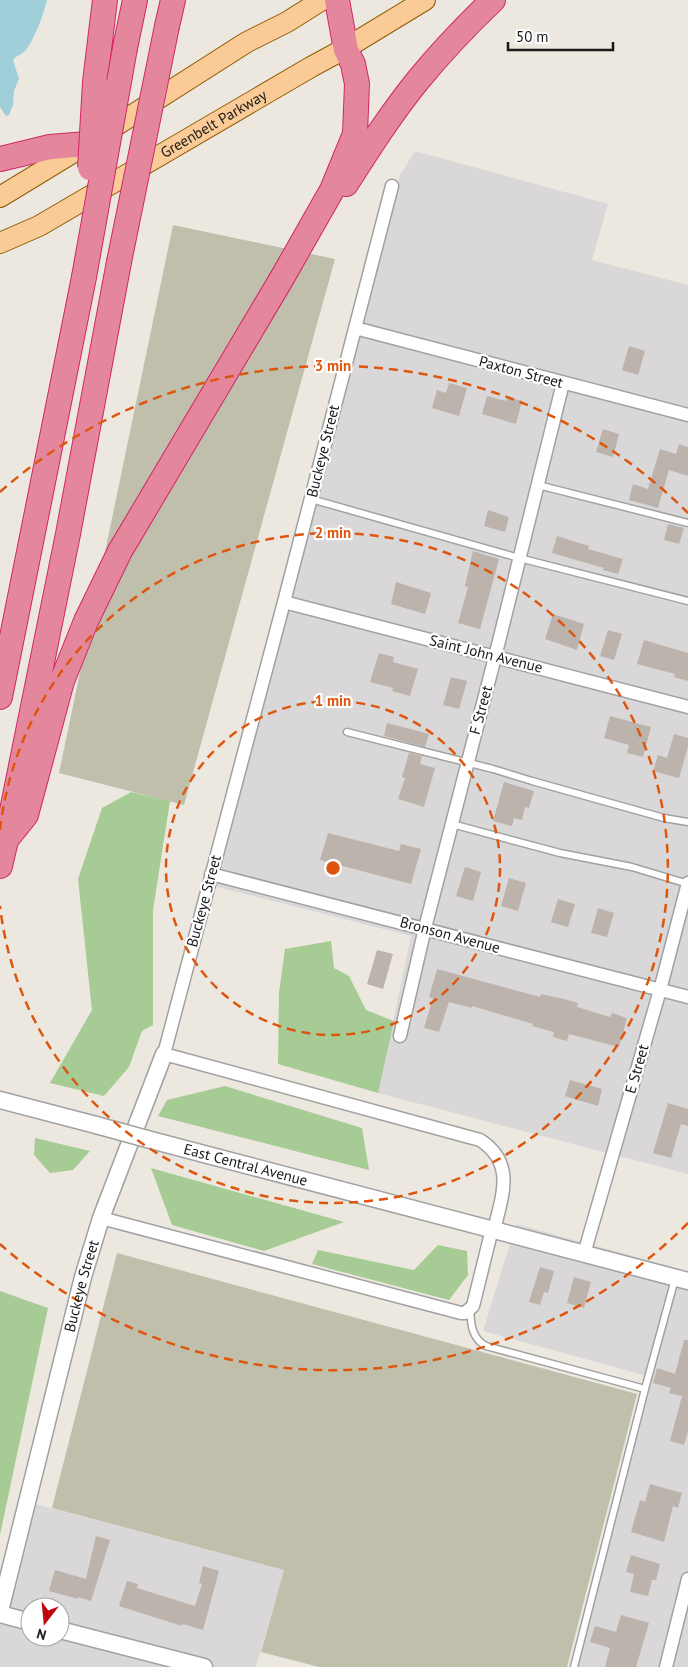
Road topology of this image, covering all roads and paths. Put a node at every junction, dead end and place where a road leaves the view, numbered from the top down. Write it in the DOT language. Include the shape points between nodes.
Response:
graph roads {
  1 [pos="105,0"];
  2 [pos="134,0"];
  3 [pos="173,0"];
  4 [pos="322,0"];
  5 [pos="337,0"];
  6 [pos="425,0"];
  7 [pos="493,0"];
  8 [pos="346,48"];
  9 [pos="87,144"];
  10 [pos="0,159"];
  11 [pos="392,186"];
  12 [pos="3,195"];
  13 [pos="0,243"];
  14 [pos="84,277"];
  15 [pos="282,278"];
  16 [pos="355,328"];
  17 [pos="563,384"];
  18 [pos="688,415"];
  19 [pos="538,485"];
  20 [pos="311,499"];
  21 [pos="688,524"];
  22 [pos="519,558"];
  23 [pos="688,601"];
  24 [pos="284,602"];
  25 [pos="495,656"];
  26 [pos="0,697"];
  27 [pos="688,706"];
  28 [pos="347,732"];
  29 [pos="467,761"];
  30 [pos="688,822"];
  31 [pos="451,824"];
  32 [pos="6,840"];
  33 [pos="0,866"];
  34 [pos="211,874"];
  35 [pos="688,884"];
  36 [pos="424,928"];
  37 [pos="660,990"];
  38 [pos="688,997"];
  39 [pos="400,1036"];
  40 [pos="164,1054"];
  41 [pos="0,1100"];
  42 [pos="101,1218"];
  43 [pos="493,1230"];
  44 [pos="584,1254"];
  45 [pos="682,1280"];
  46 [pos="470,1309"];
  47 [pos="645,1389"];
  48 [pos="688,1579"];
  49 [pos="0,1613"];
  50 [pos="20,1619"];
  51 [pos="70,1633"];
  52 [pos="163,1662"];
  53 [pos="204,1667"];
  54 [pos="574,1667"];
  55 [pos="666,1667"];
  1 -- 14 [label="highway, bridge" via="95,82"];
  2 -- 14 [label="highway, bridge"];
  3 -- 32 [label="highway, bridge"];
  4 -- 9 [label="main road" via="247,42"];
  5 -- 8 [label="highway"];
  6 -- 8 [label="main road, Greenbelt Parkway"];
  7 -- 15 [label="highway" via="457,36 394,112"];
  8 -- 13 [label="main road, Greenbelt Parkway" via="39,226"];
  8 -- 15 [label="highway" via="358,84 355,134 332,190"];
  9 -- 10 [label="highway" via="50,147"];
  9 -- 12 [label="main road"];
  11 -- 16 [label="street, Buckeye Street"];
  14 -- 26 [label="highway"];
  15 -- 32 [label="highway" via="120,551 86,621 62,681 26,815"];
  16 -- 17 [label="street, Paxton Street"];
  16 -- 20 [label="street, Buckeye Street"];
  17 -- 18 [label="street, Paxton Street"];
  17 -- 19 [label="street, F Street"];
  19 -- 21 [label="lane"];
  19 -- 22 [label="street, F Street"];
  20 -- 22 [label="lane"];
  20 -- 24 [label="street, Buckeye Street"];
  22 -- 23 [label="lane"];
  22 -- 25 [label="street, F Street"];
  24 -- 25 [label="street, Saint John Avenue"];
  24 -- 34 [label="street, Buckeye Street"];
  25 -- 27 [label="street, Saint John Avenue"];
  25 -- 29 [label="street, F Street"];
  28 -- 29 [label="lane"];
  29 -- 30 [label="lane"];
  29 -- 31 [label="street, F Street"];
  31 -- 35 [label="lane" via="560,853 632,867"];
  31 -- 36 [label="street, F Street"];
  32 -- 33 [label="highway"];
  34 -- 36 [label="street, Bronson Avenue"];
  34 -- 40 [label="street, Buckeye Street"];
  35 -- 37 [label="street, E Street"];
  36 -- 37 [label="street, Bronson Avenue"];
  36 -- 39 [label="street, F Street"];
  37 -- 38 [label="street, Bronson Avenue"];
  37 -- 44 [label="street, E Street"];
  40 -- 42 [label="street, Buckeye Street"];
  40 -- 43 [label="street" via="480,1140 492,1149 504,1173 504,1187"];
  41 -- 43 [label="street, East Central Avenue, bridge"];
  42 -- 46 [label="street" via="457,1312 465,1313"];
  42 -- 49 [label="street, Buckeye Street" via="83,1277"];
  43 -- 44 [label="street, East Central Avenue"];
  43 -- 46 [label="street"];
  44 -- 45 [label="street, East Central Avenue"];
  45 -- 47 [label="lane"];
  46 -- 47 [label="lane" via="474,1335 486,1346"];
  47 -- 54 [label="lane"];
  48 -- 55 [label="street"];
  49 -- 50 [label="street"];
  51 -- 52 [label="street"];
  52 -- 53 [label="street"];
}
